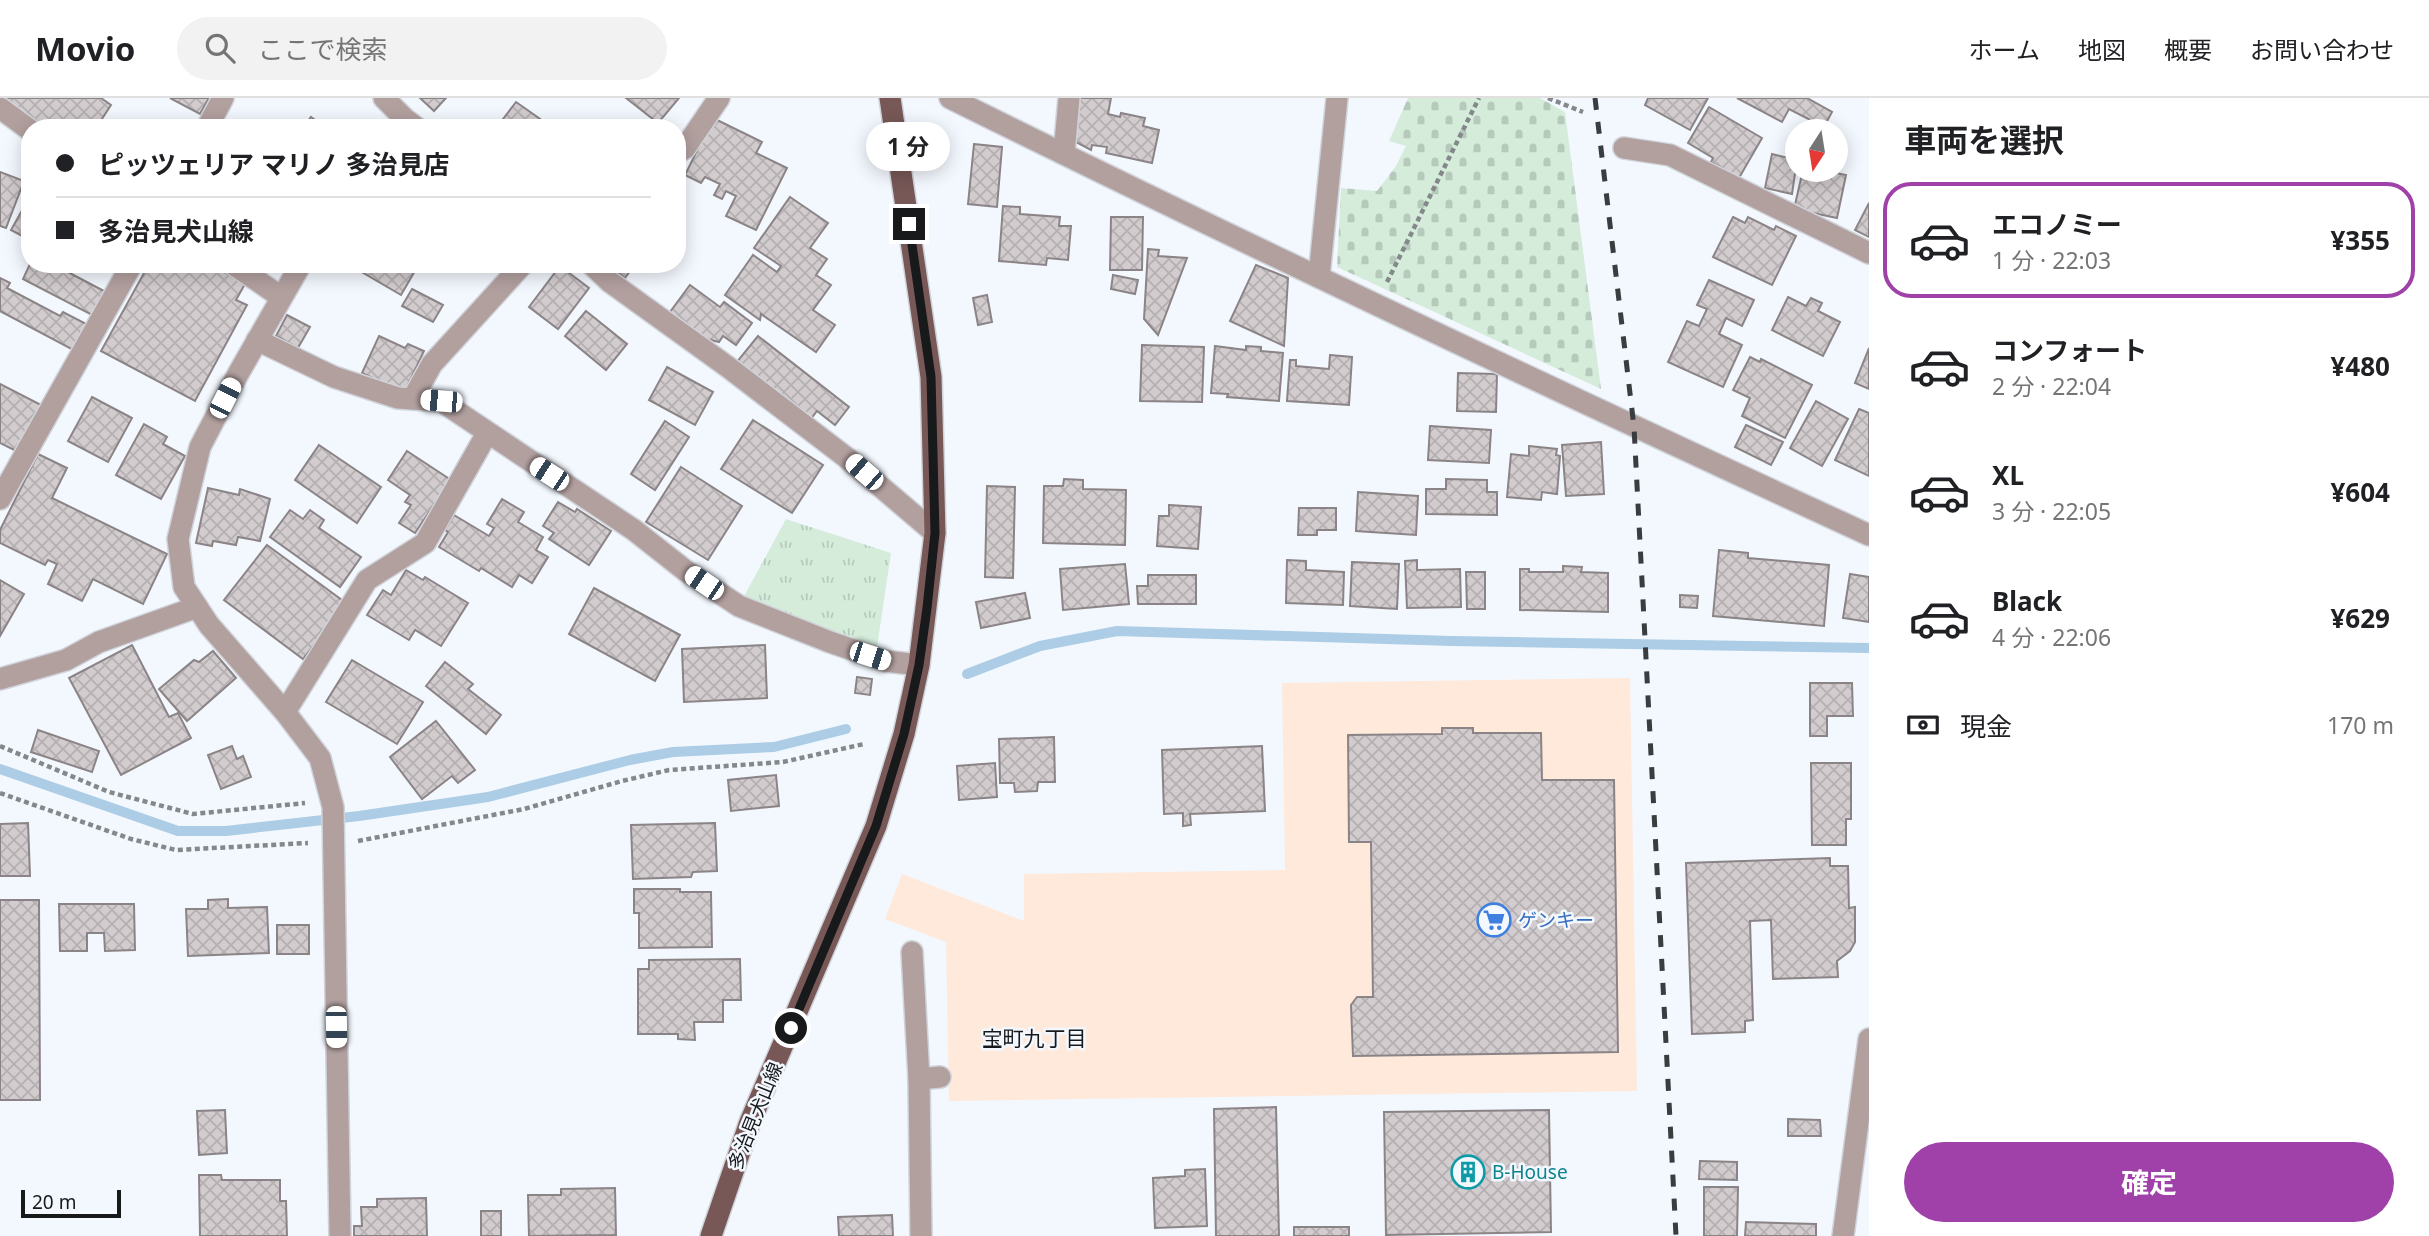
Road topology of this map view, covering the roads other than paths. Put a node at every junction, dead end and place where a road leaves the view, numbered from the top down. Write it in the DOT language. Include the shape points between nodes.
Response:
graph roads {
  1 [pos="223,98"];
  2 [pos="384,98"];
  3 [pos="719,98"];
  4 [pos="890,98"];
  5 [pos="950,98"];
  6 [pos="1069,98"];
  7 [pos="1338,98"];
  8 [pos="0,107"];
  9 [pos="212,119"];
  10 [pos="402,119"];
  11 [pos="21,123"];
  12 [pos="686,147"];
  13 [pos="1624,148"];
  14 [pos="1064,155"];
  15 [pos="1869,253"];
  16 [pos="127,273"];
  17 [pos="246,273"];
  18 [pos="296,273"];
  19 [pos="515,273"];
  20 [pos="600,273"];
  21 [pos="1320,277"];
  22 [pos="281,297"];
  23 [pos="257,340"];
  24 [pos="413,398"];
  25 [pos="486,432"];
  26 [pos="0,499"];
  27 [pos="935,533"];
  28 [pos="1869,535"];
  29 [pos="197,607"];
  30 [pos="919,665"];
  31 [pos="0,679"];
  32 [pos="285,712"];
  33 [pos="912,952"];
  34 [pos="1869,1039"];
  35 [pos="1861,1156"];
  36 [pos="340,1236"];
  37 [pos="712,1236"];
  38 [pos="921,1236"];
  39 [pos="1843,1236"];
  1 -- 9 [label="street"];
  2 -- 10 [label="street"];
  3 -- 12 [label="street"];
  4 -- 27 [label="main road, 多治見犬山線" via="931,377"];
  5 -- 14 [label="street"];
  6 -- 14 [label="street"];
  7 -- 21 [label="street"];
  8 -- 11 [label="street"];
  13 -- 15 [label="street" via="1670,155"];
  14 -- 21 [label="street"];
  16 -- 26 [label="street"];
  17 -- 22 [label="street"];
  18 -- 22 [label="street"];
  19 -- 24 [label="street" via="432,364"];
  20 -- 27 [label="street" via="848,458"];
  21 -- 28 [label="street"];
  22 -- 23 [label="street"];
  23 -- 24 [label="street" via="334,377 398,398"];
  23 -- 29 [label="street" via="200,447 178,539 184,587"];
  24 -- 25 [label="street" via="441,401"];
  25 -- 30 [label="street" via="739,606 885,661"];
  25 -- 32 [label="street" via="425,543 367,580"];
  27 -- 30 [label="main road, 多治見犬山線"];
  29 -- 31 [label="street" via="99,642 66,660"];
  29 -- 32 [label="street"];
  30 -- 37 [label="main road, 多治見犬山線" via="876,826 750,1122"];
  32 -- 36 [label="street" via="320,758 332,804"];
  33 -- 38 [label="street" via="929,1078"];
  34 -- 35 [label="street"];
  35 -- 39 [label="street"];
}
